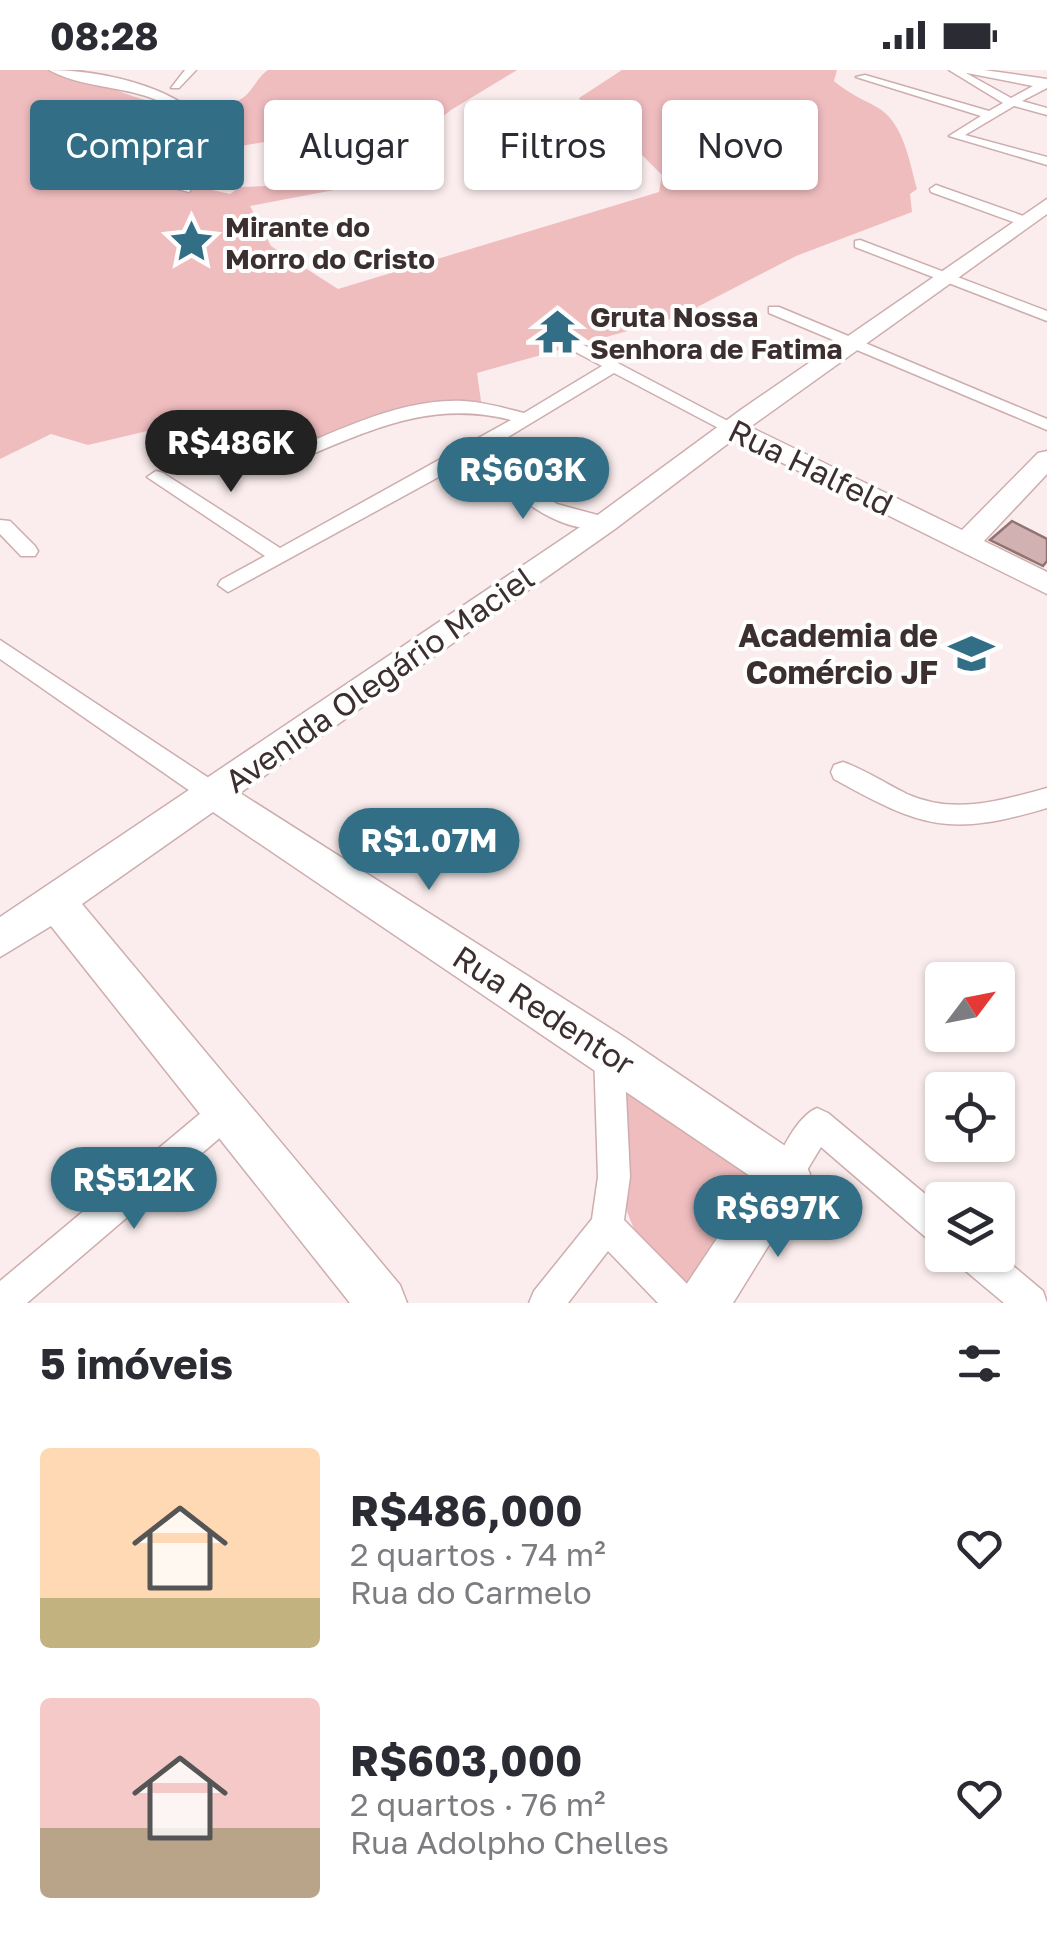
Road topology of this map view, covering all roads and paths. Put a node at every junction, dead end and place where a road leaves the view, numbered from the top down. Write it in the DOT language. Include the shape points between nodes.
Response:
graph roads {
  1 [pos="54,70"];
  2 [pos="190,70"];
  3 [pos="954,70"];
  4 [pos="967,70"];
  5 [pos="862,78"];
  6 [pos="1046,84"];
  7 [pos="175,86"];
  8 [pos="160,100"];
  9 [pos="1012,102"];
  10 [pos="1047,112"];
  11 [pos="990,115"];
  12 [pos="1047,161"];
  13 [pos="936,189"];
  14 [pos="1047,205"];
  15 [pos="1024,221"];
  16 [pos="860,244"];
  17 [pos="946,277"];
  18 [pos="774,310"];
  19 [pos="1047,316"];
  20 [pos="852,342"];
  21 [pos="576,346"];
  22 [pos="614,366"];
  23 [pos="524,418"];
  24 [pos="1047,425"];
  25 [pos="732,428"];
  26 [pos="479,448"];
  27 [pos="1047,459"];
  28 [pos="277,462"];
  29 [pos="156,477"];
  30 [pos="605,523"];
  31 [pos="0,526"];
  32 [pos="965,544"];
  33 [pos="28,551"];
  34 [pos="279,556"];
  35 [pos="1047,584"];
  36 [pos="228,585"];
  37 [pos="0,648"];
  38 [pos="843,772"];
  39 [pos="212,793"];
  40 [pos="1047,798"];
  41 [pos="55,900"];
  42 [pos="0,939"];
  43 [pos="609,1052"];
  44 [pos="226,1113"];
  45 [pos="787,1174"];
  46 [pos="925,1215"];
  47 [pos="607,1226"];
  48 [pos="994,1272"];
  49 [pos="1,1303"];
  50 [pos="382,1303"];
  51 [pos="546,1303"];
  52 [pos="682,1303"];
  53 [pos="704,1303"];
  54 [pos="1031,1303"];
  1 -- 8 [label="street"];
  2 -- 7 [label="street"];
  3 -- 9 [label="street"];
  4 -- 6 [label="street"];
  5 -- 11 [label="street"];
  6 -- 9 [label="street"];
  9 -- 10 [label="street"];
  9 -- 11 [label="street"];
  11 -- 12 [label="street" via="955,136"];
  13 -- 15 [label="street"];
  14 -- 15 [label="street, Avenida Olegário Maciel"];
  15 -- 17 [label="street, Avenida Olegário Maciel"];
  16 -- 17 [label="street"];
  17 -- 19 [label="street"];
  17 -- 20 [label="street, Avenida Olegário Maciel"];
  18 -- 20 [label="street"];
  20 -- 24 [label="street"];
  20 -- 25 [label="street, Avenida Olegário Maciel"];
  21 -- 22 [label="street, Rua Halfeld"];
  22 -- 23 [label="street"];
  22 -- 25 [label="street, Rua Halfeld"];
  23 -- 26 [label="street"];
  23 -- 28 [label="street" via="452,406 379,421"];
  25 -- 30 [label="street, Avenida Olegário Maciel"];
  25 -- 32 [label="street, Rua Halfeld"];
  26 -- 30 [label="street" via="531,499 560,515"];
  26 -- 34 [label="street"];
  27 -- 32 [label="street"];
  29 -- 34 [label="street"];
  30 -- 39 [label="street, Avenida Olegário Maciel"];
  31 -- 33 [label="street"];
  32 -- 35 [label="street, Rua Halfeld"];
  34 -- 36 [label="street"];
  37 -- 39 [label="street, Rua Redentor"];
  38 -- 40 [label="street" via="936,818 983,818"];
  39 -- 41 [label="street, Avenida Olegário Maciel"];
  39 -- 43 [label="street, Rua Redentor"];
  41 -- 42 [label="street, Avenida Olegário Maciel"];
  41 -- 44 [label="street"];
  43 -- 45 [label="street, Rua Redentor"];
  43 -- 47 [label="street" via="614,1177"];
  44 -- 49 [label="street"];
  44 -- 50 [label="street"];
  45 -- 46 [label="street" via="818,1124"];
  45 -- 53 [label="street"];
  47 -- 51 [label="street"];
  47 -- 52 [label="street"];
  48 -- 54 [label="street"];
}
